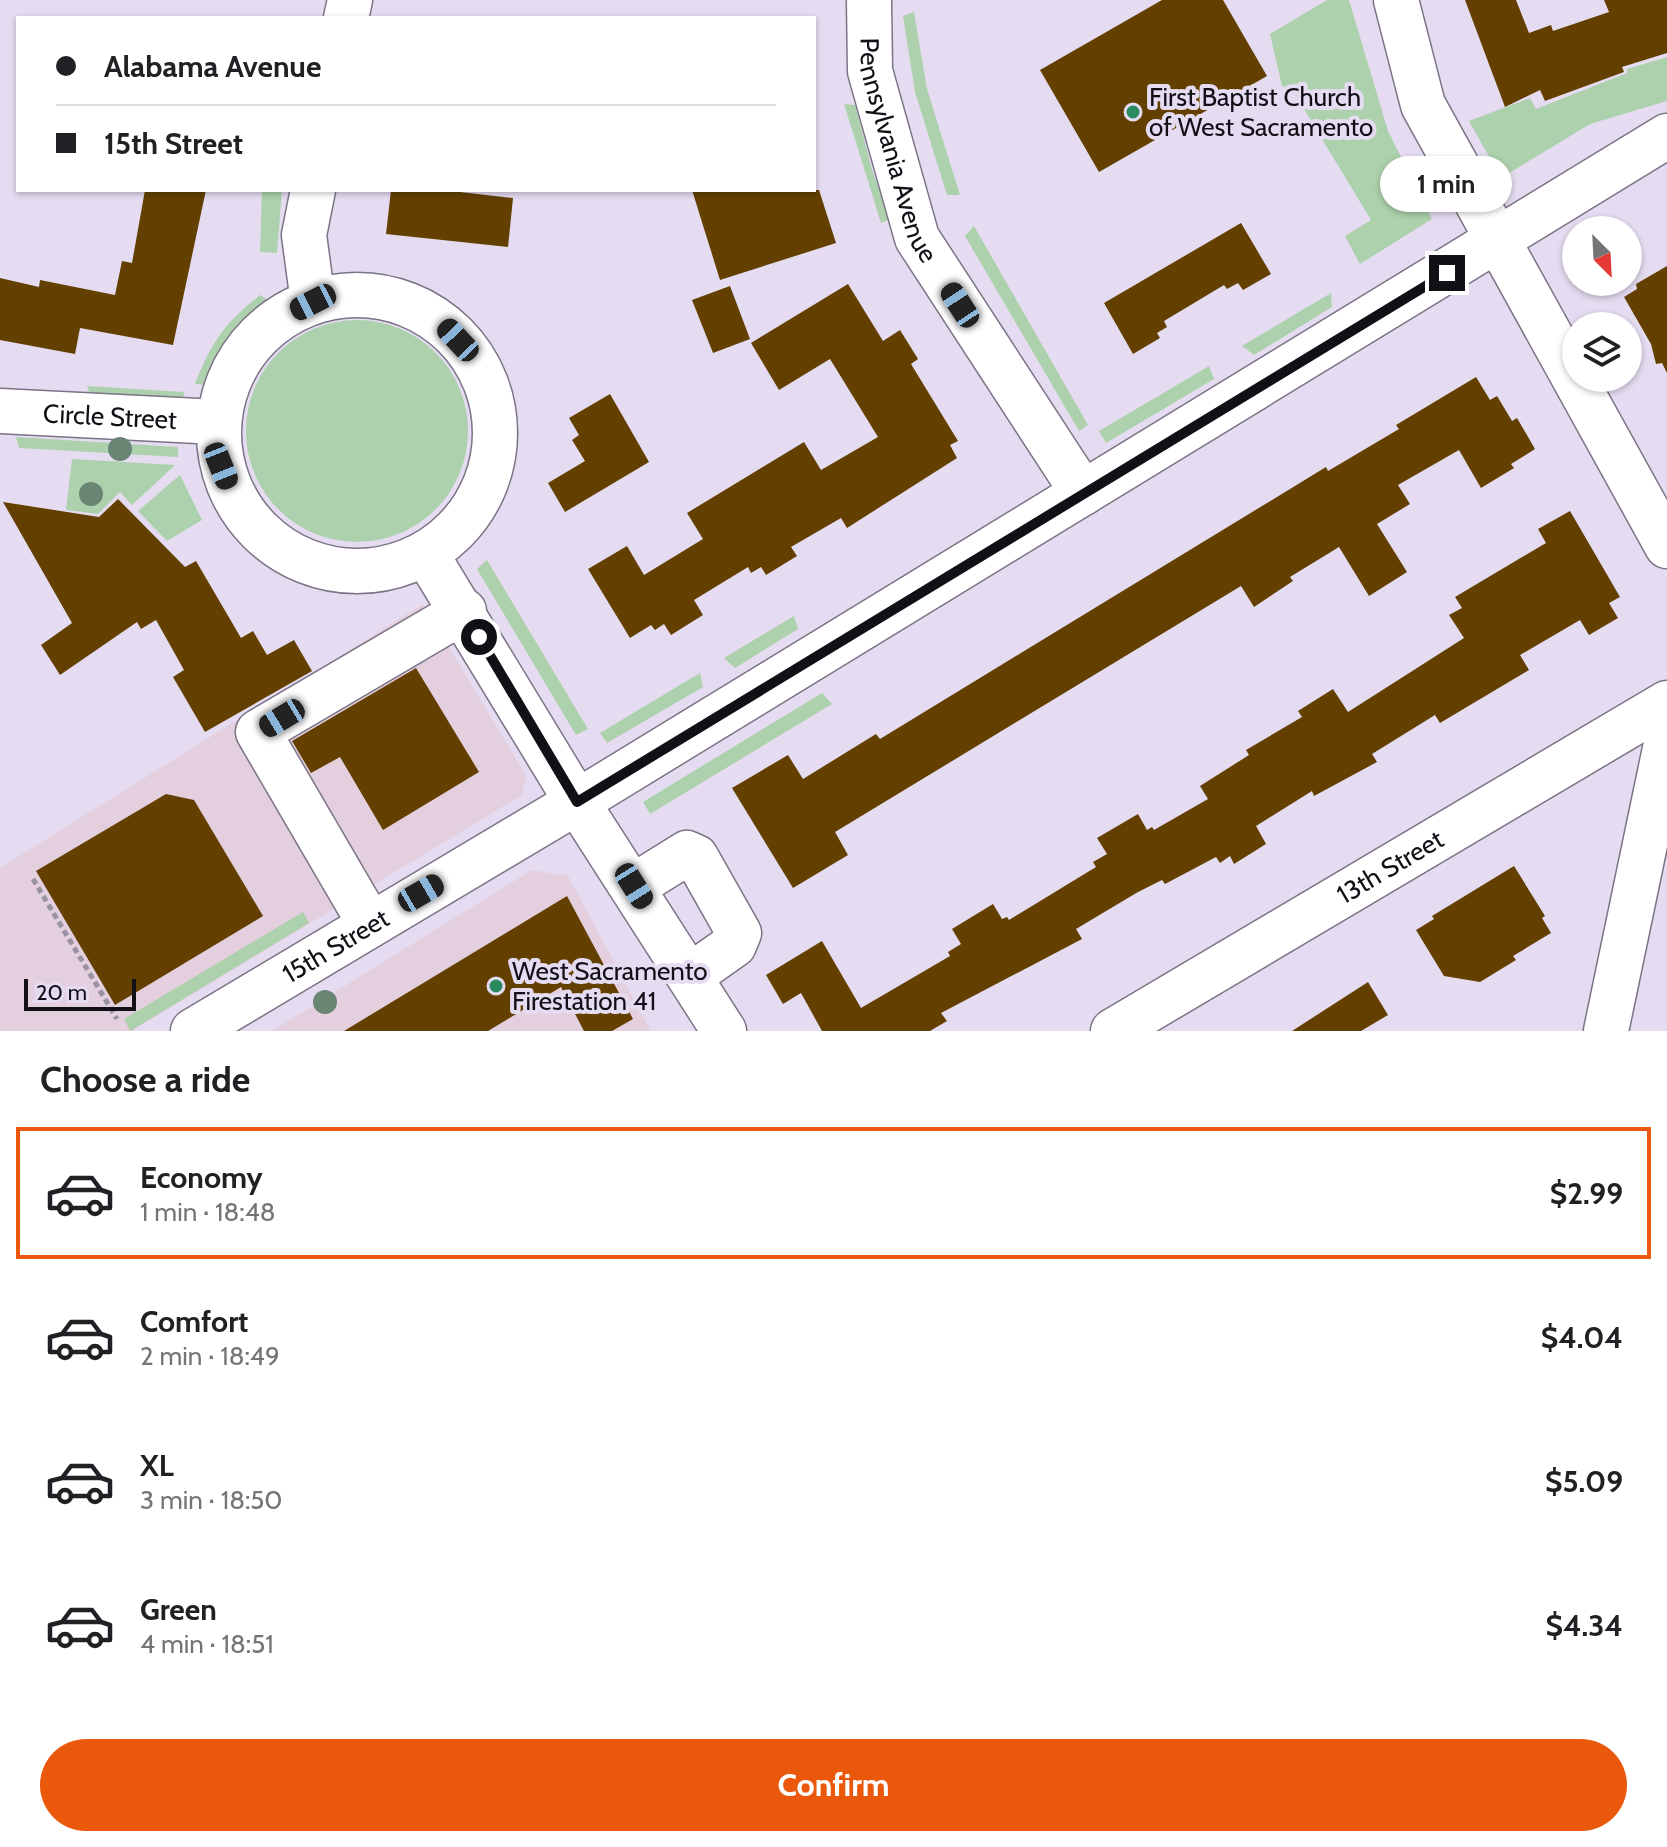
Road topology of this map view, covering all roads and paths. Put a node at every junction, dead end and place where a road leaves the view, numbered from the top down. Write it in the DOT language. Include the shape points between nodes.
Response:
graph roads {
  1 [pos="869,0"];
  2 [pos="1396,0"];
  3 [pos="1667,136"];
  4 [pos="313,192"];
  5 [pos="1499,242"];
  6 [pos="313,302"];
  7 [pos="0,411"];
  8 [pos="218,422"];
  9 [pos="1083,493"];
  10 [pos="1667,546"];
  11 [pos="426,554"];
  12 [pos="464,611"];
  13 [pos="1667,703"];
  14 [pos="1667,739"];
  15 [pos="577,802"];
  16 [pos="33,879"];
  17 [pos="634,886"];
  18 [pos="370,924"];
  19 [pos="690,976"];
  20 [pos="117,1019"];
  21 [pos="193,1031"];
  22 [pos="724,1031"];
  23 [pos="1113,1031"];
  24 [pos="1606,1031"];
  1 -- 9 [label="street, Pennsylvania Avenue" via="870,71 917,238"];
  2 -- 5 [label="street" via="1423,105"];
  3 -- 5 [label="street, 15th Street"];
  4 -- 6 [label="street" via="304,235"];
  5 -- 9 [label="street, 15th Street"];
  5 -- 10 [label="street"];
  6 -- 8 [label="street" via="277,320 247,348 227,383"];
  6 -- 11 [label="street" via="358,294 402,302 442,323 473,356 486,384 496,442 486,487 462,525"];
  7 -- 8 [label="street, Circle Street"];
  8 -- 11 [label="street" via="221,466 238,505 265,538 301,561 343,572 386,569"];
  9 -- 15 [label="street, 15th Street"];
  11 -- 12 [label="street"];
  12 -- 15 [label="street"];
  12 -- 18 [label="street" via="258,732"];
  13 -- 23 [label="street, 13th Street"];
  14 -- 24 [label="street"];
  15 -- 17 [label="street"];
  15 -- 18 [label="street, 15th Street"];
  16 -- 20 [label="path"];
  17 -- 19 [label="street"];
  17 -- 19 [label="street" via="687,853 696,857 739,933 734,945"];
  18 -- 21 [label="street, 15th Street"];
  19 -- 22 [label="street"];
}
